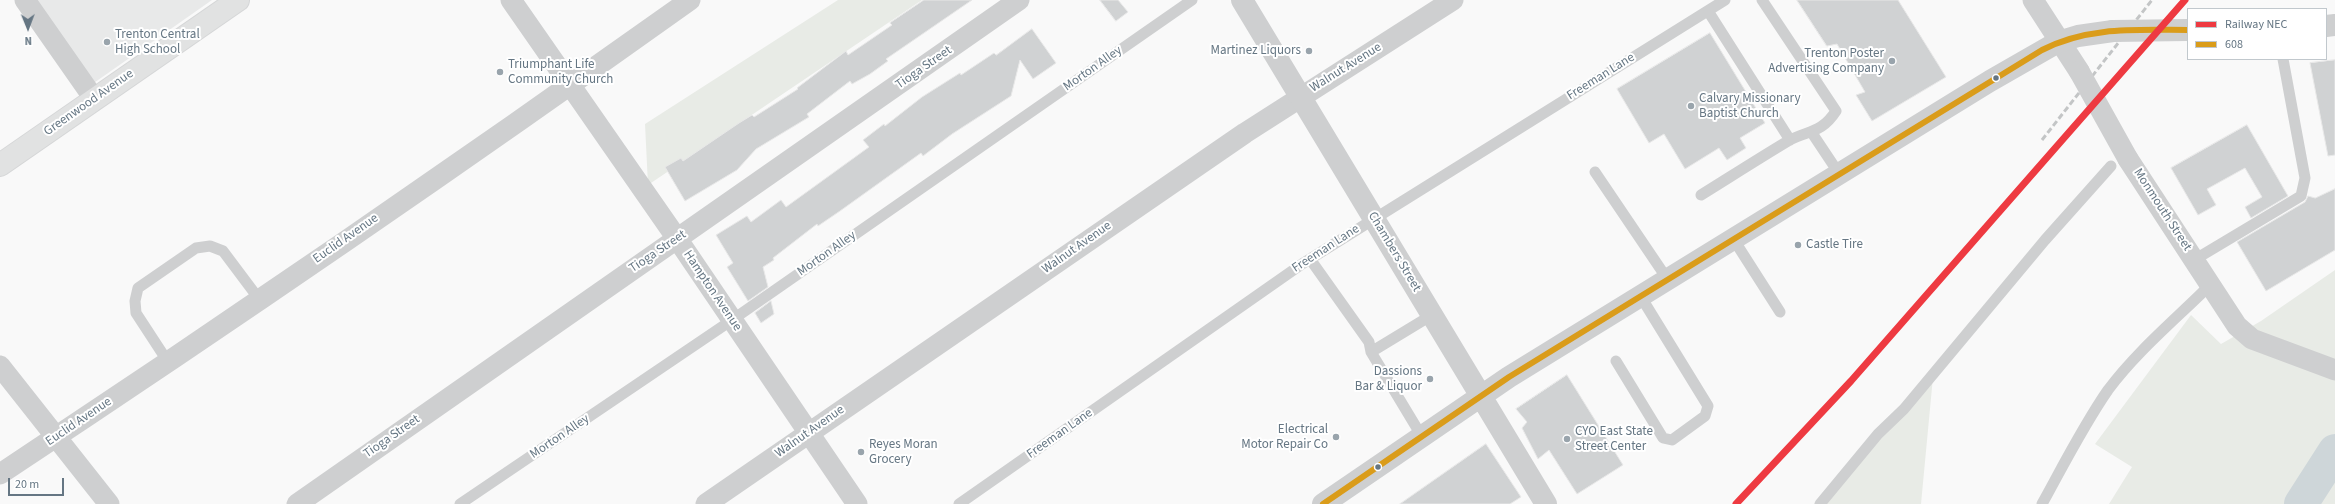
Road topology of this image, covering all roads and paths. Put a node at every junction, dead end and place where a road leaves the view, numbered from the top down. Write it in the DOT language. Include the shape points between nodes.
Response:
graph roads {
  1 [pos="25,0"];
  2 [pos="238,0"];
  3 [pos="511,0"];
  4 [pos="690,0"];
  5 [pos="1019,0"];
  6 [pos="1192,0"];
  7 [pos="1242,0"];
  8 [pos="1454,0"];
  9 [pos="1725,0"];
  10 [pos="1762,0"];
  11 [pos="2033,0"];
  12 [pos="1708,11"];
  13 [pos="2187,30"];
  14 [pos="2058,42"];
  15 [pos="2283,60"];
  16 [pos="571,85"];
  17 [pos="1300,96"];
  18 [pos="95,100"];
  19 [pos="1812,133"];
  20 [pos="1790,140"];
  21 [pos="2119,162"];
  22 [pos="0,165"];
  23 [pos="1595,172"];
  24 [pos="1840,175"];
  25 [pos="1701,196"];
  26 [pos="1374,218"];
  27 [pos="678,240"];
  28 [pos="1734,240"];
  29 [pos="1310,259"];
  30 [pos="2194,260"];
  31 [pos="1668,280"];
  32 [pos="2210,285"];
  33 [pos="1641,297"];
  34 [pos="259,300"];
  35 [pos="1780,312"];
  36 [pos="1432,315"];
  37 [pos="732,320"];
  38 [pos="1371,352"];
  39 [pos="1616,360"];
  40 [pos="168,362"];
  41 [pos="0,366"];
  42 [pos="2335,370"];
  43 [pos="1480,396"];
  44 [pos="808,433"];
  45 [pos="1421,435"];
  46 [pos="57,437"];
  47 [pos="0,474"];
  48 [pos="109,504"];
  49 [pos="297,504"];
  50 [pos="460,504"];
  51 [pos="706,504"];
  52 [pos="857,504"];
  53 [pos="959,504"];
  54 [pos="1323,504"];
  55 [pos="1546,504"];
  56 [pos="1820,504"];
  57 [pos="2042,504"];
  1 -- 18 [label="street"];
  2 -- 18 [label="main road, Greenwood Avenue"];
  3 -- 16 [label="street, Hampton Avenue"];
  4 -- 16 [label="street, Euclid Avenue"];
  5 -- 27 [label="street, Tioga Street"];
  6 -- 37 [label="lane, Morton Alley"];
  7 -- 17 [label="street, Chambers Street"];
  8 -- 17 [label="street, Walnut Avenue"];
  9 -- 12 [label="lane, Freeman Lane"];
  10 -- 19 [label="lane" via="1836,111 1830,121"];
  11 -- 14 [label="street, Monmouth Street"];
  12 -- 20 [label="lane"];
  12 -- 26 [label="lane, Freeman Lane"];
  13 -- 14 [label="street, bridge" via="2113,31"];
  14 -- 21 [label="street, Monmouth Street, bridge" via="2079,71"];
  14 -- 24 [label="street" via="1990,81"];
  15 -- 30 [label="lane" via="2305,178 2301,196"];
  16 -- 27 [label="street, Hampton Avenue"];
  16 -- 34 [label="street, Euclid Avenue"];
  17 -- 26 [label="street, Chambers Street"];
  17 -- 44 [label="street, Walnut Avenue"];
  18 -- 22 [label="main road, Greenwood Avenue"];
  19 -- 20 [label="lane"];
  19 -- 24 [label="lane"];
  20 -- 25 [label="lane"];
  21 -- 30 [label="street, Monmouth Street"];
  21 -- 56 [label="lane" via="2046,240"];
  23 -- 31 [label="lane"];
  24 -- 28 [label="street"];
  26 -- 29 [label="lane, Freeman Lane"];
  26 -- 36 [label="street, Chambers Street"];
  27 -- 37 [label="street, Hampton Avenue"];
  27 -- 49 [label="street, Tioga Street"];
  28 -- 31 [label="street"];
  28 -- 35 [label="lane"];
  29 -- 38 [label="lane" via="1369,342"];
  29 -- 53 [label="lane, Freeman Lane"];
  30 -- 32 [label="street, Monmouth Street"];
  31 -- 33 [label="street"];
  32 -- 42 [label="street, Monmouth Street" via="2237,326 2252,338"];
  32 -- 57 [label="lane" via="2136,358 2108,390 2080,434"];
  33 -- 39 [label="lane" via="1708,406 1705,416 1672,440 1663,438"];
  33 -- 43 [label="street"];
  34 -- 40 [label="street, Euclid Avenue"];
  34 -- 40 [label="lane" via="223,251 210,246 196,248 138,288 136,313"];
  36 -- 38 [label="lane"];
  36 -- 43 [label="street, Chambers Street"];
  37 -- 44 [label="street, Hampton Avenue"];
  37 -- 50 [label="lane, Morton Alley"];
  38 -- 45 [label="lane"];
  40 -- 46 [label="street, Euclid Avenue"];
  41 -- 46 [label="street"];
  43 -- 45 [label="street"];
  43 -- 55 [label="street, Chambers Street"];
  44 -- 51 [label="street, Walnut Avenue"];
  44 -- 52 [label="street, Hampton Avenue"];
  45 -- 54 [label="street"];
  46 -- 47 [label="street, Euclid Avenue"];
  46 -- 48 [label="street"];
}
